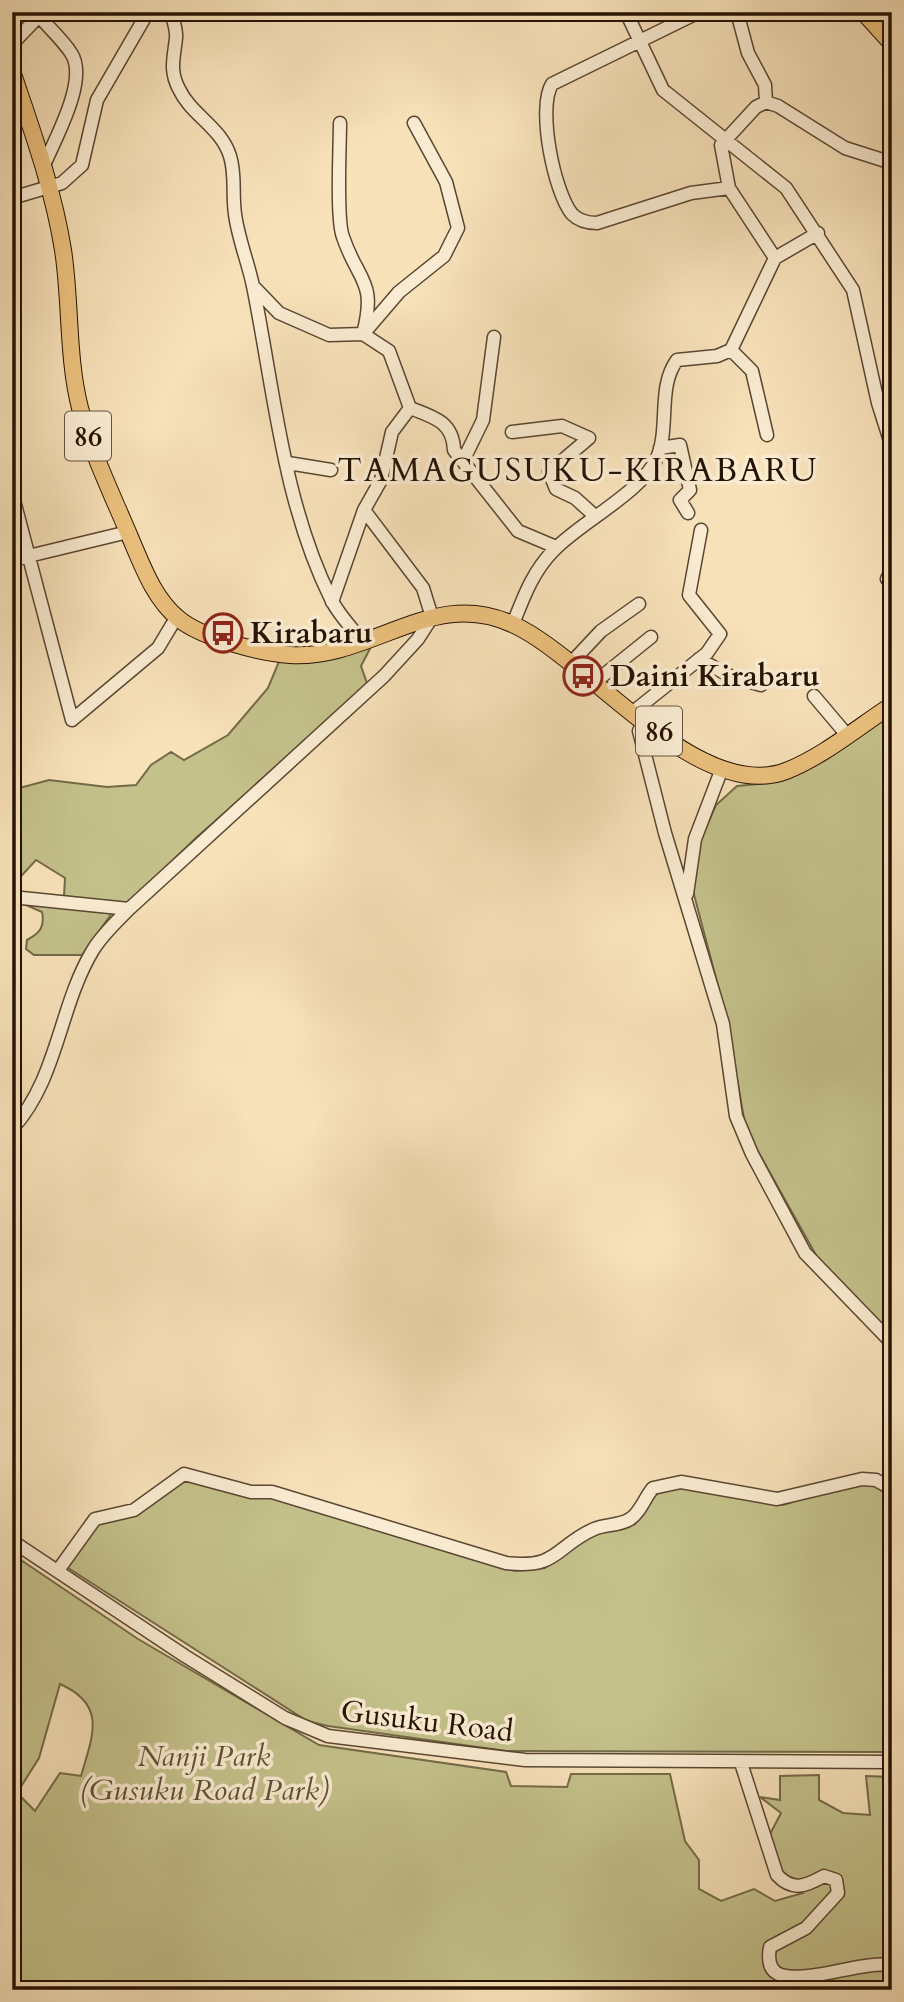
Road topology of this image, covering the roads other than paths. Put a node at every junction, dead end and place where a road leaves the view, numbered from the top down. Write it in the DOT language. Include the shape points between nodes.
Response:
graph roads {
  1 [pos="148,12"];
  2 [pos="171,12"];
  3 [pos="626,12"];
  4 [pos="699,12"];
  5 [pos="737,12"];
  6 [pos="863,12"];
  7 [pos="640,42"];
  8 [pos="12,44"];
  9 [pos="892,44"];
  10 [pos="12,71"];
  11 [pos="766,102"];
  12 [pos="340,123"];
  13 [pos="414,123"];
  14 [pos="726,138"];
  15 [pos="892,163"];
  16 [pos="44,165"];
  17 [pos="50,188"];
  18 [pos="729,188"];
  19 [pos="12,198"];
  20 [pos="818,233"];
  21 [pos="775,258"];
  22 [pos="253,286"];
  23 [pos="363,334"];
  24 [pos="494,337"];
  25 [pos="731,350"];
  26 [pos="410,408"];
  27 [pos="512,432"];
  28 [pos="767,435"];
  29 [pos="892,447"];
  30 [pos="660,448"];
  31 [pos="463,461"];
  32 [pos="288,463"];
  33 [pos="331,470"];
  34 [pos="12,494"];
  35 [pos="364,510"];
  36 [pos="688,513"];
  37 [pos="595,516"];
  38 [pos="701,530"];
  39 [pos="128,533"];
  40 [pos="556,547"];
  41 [pos="29,556"];
  42 [pos="12,560"];
  43 [pos="332,601"];
  44 [pos="639,604"];
  45 [pos="432,617"];
  46 [pos="176,618"];
  47 [pos="513,624"];
  48 [pos="651,637"];
  49 [pos="362,642"];
  50 [pos="699,659"];
  51 [pos="571,663"];
  52 [pos="595,682"];
  53 [pos="761,685"];
  54 [pos="814,696"];
  55 [pos="892,705"];
  56 [pos="639,717"];
  57 [pos="847,735"];
  58 [pos="721,771"];
  59 [pos="12,897"];
  60 [pos="687,897"];
  61 [pos="129,909"];
  62 [pos="12,1129"];
  63 [pos="892,1343"];
  64 [pos="892,1489"];
  65 [pos="12,1541"];
  66 [pos="59,1569"];
  67 [pos="892,1762"];
  68 [pos="741,1763"];
  69 [pos="892,1965"];
  1 -- 17 [label="street" via="97,100 82,165 74,176"];
  2 -- 22 [label="street" via="176,37 172,72 179,91 214,128 229,152 235,213"];
  3 -- 7 [label="street"];
  4 -- 7 [label="street"];
  5 -- 11 [label="street" via="748,53 765,85"];
  6 -- 9 [label="main road"];
  7 -- 14 [label="street" via="663,90"];
  7 -- 18 [label="street" via="552,84 547,92 551,151 572,213 587,223 597,223 691,193"];
  8 -- 16 [label="street" via="39,16 73,55 77,76"];
  10 -- 16 [label="main road, 86"];
  11 -- 14 [label="street"];
  11 -- 15 [label="street" via="845,148"];
  12 -- 23 [label="street" via="342,236 362,273 370,305"];
  13 -- 23 [label="street" via="446,182 458,228 444,256 398,292"];
  14 -- 18 [label="street" via="721,145"];
  14 -- 20 [label="street" via="786,188"];
  16 -- 17 [label="main road, 86"];
  17 -- 19 [label="street"];
  17 -- 39 [label="main road, 86" via="63,252 79,406 96,462"];
  18 -- 21 [label="street"];
  20 -- 21 [label="street"];
  20 -- 29 [label="street" via="853,290"];
  21 -- 25 [label="street"];
  22 -- 23 [label="street" via="279,313 329,335"];
  22 -- 32 [label="street"];
  23 -- 26 [label="street" via="388,351"];
  24 -- 31 [label="street" via="483,420"];
  25 -- 28 [label="street" via="752,371"];
  25 -- 30 [label="street" via="677,360 668,372"];
  26 -- 31 [label="street" via="447,425 454,437 454,450"];
  26 -- 35 [label="street" via="392,432 381,480"];
  27 -- 37 [label="street" via="562,426 589,438 549,472 556,489"];
  30 -- 36 [label="street" via="680,445 690,490 680,500"];
  30 -- 37 [label="street" via="642,481"];
  31 -- 40 [label="street" via="517,531"];
  32 -- 33 [label="street"];
  32 -- 43 [label="street" via="305,537"];
  34 -- 41 [label="street"];
  35 -- 43 [label="street"];
  35 -- 45 [label="street" via="423,588"];
  37 -- 40 [label="street"];
  38 -- 50 [label="street" via="689,596 720,634"];
  39 -- 41 [label="street"];
  39 -- 46 [label="main road, 86" via="157,594"];
  40 -- 47 [label="street" via="538,567"];
  41 -- 42 [label="street"];
  41 -- 46 [label="street" via="72,720 159,648"];
  43 -- 49 [label="street"];
  44 -- 51 [label="street" via="601,631"];
  45 -- 47 [label="main road, 86" via="476,613"];
  45 -- 49 [label="main road, 86"];
  45 -- 61 [label="street" via="384,676"];
  46 -- 49 [label="main road, 86" via="203,633 286,654 330,652"];
  47 -- 51 [label="main road, 86"];
  48 -- 52 [label="street"];
  50 -- 53 [label="street" via="730,676"];
  50 -- 56 [label="street"];
  51 -- 52 [label="main road, 86"];
  52 -- 56 [label="main road, 86"];
  54 -- 57 [label="street"];
  55 -- 57 [label="main road, 86"];
  56 -- 58 [label="main road, 86"];
  56 -- 60 [label="street" via="665,833"];
  57 -- 58 [label="main road, 86" via="786,771 745,776"];
  58 -- 60 [label="street" via="695,839"];
  59 -- 61 [label="street"];
  60 -- 63 [label="street" via="723,1024 736,1116 752,1154 805,1253"];
  61 -- 62 [label="street" via="92,951 38,1092"];
  64 -- 66 [label="street" via="862,1479 777,1499 681,1482 665,1485 653,1488 626,1522 596,1528 541,1564 522,1565 272,1492 251,1492 184,1474 134,1510 95,1519"];
  65 -- 66 [label="street, Gusuku Road"];
  66 -- 68 [label="street, Gusuku Road" via="185,1656 316,1733 525,1760"];
  67 -- 68 [label="street, Gusuku Road"];
  68 -- 69 [label="street" via="777,1875 792,1886 804,1887 830,1877 838,1887 838,1893 806,1928 770,1947 771,1968 781,1975"];
}
